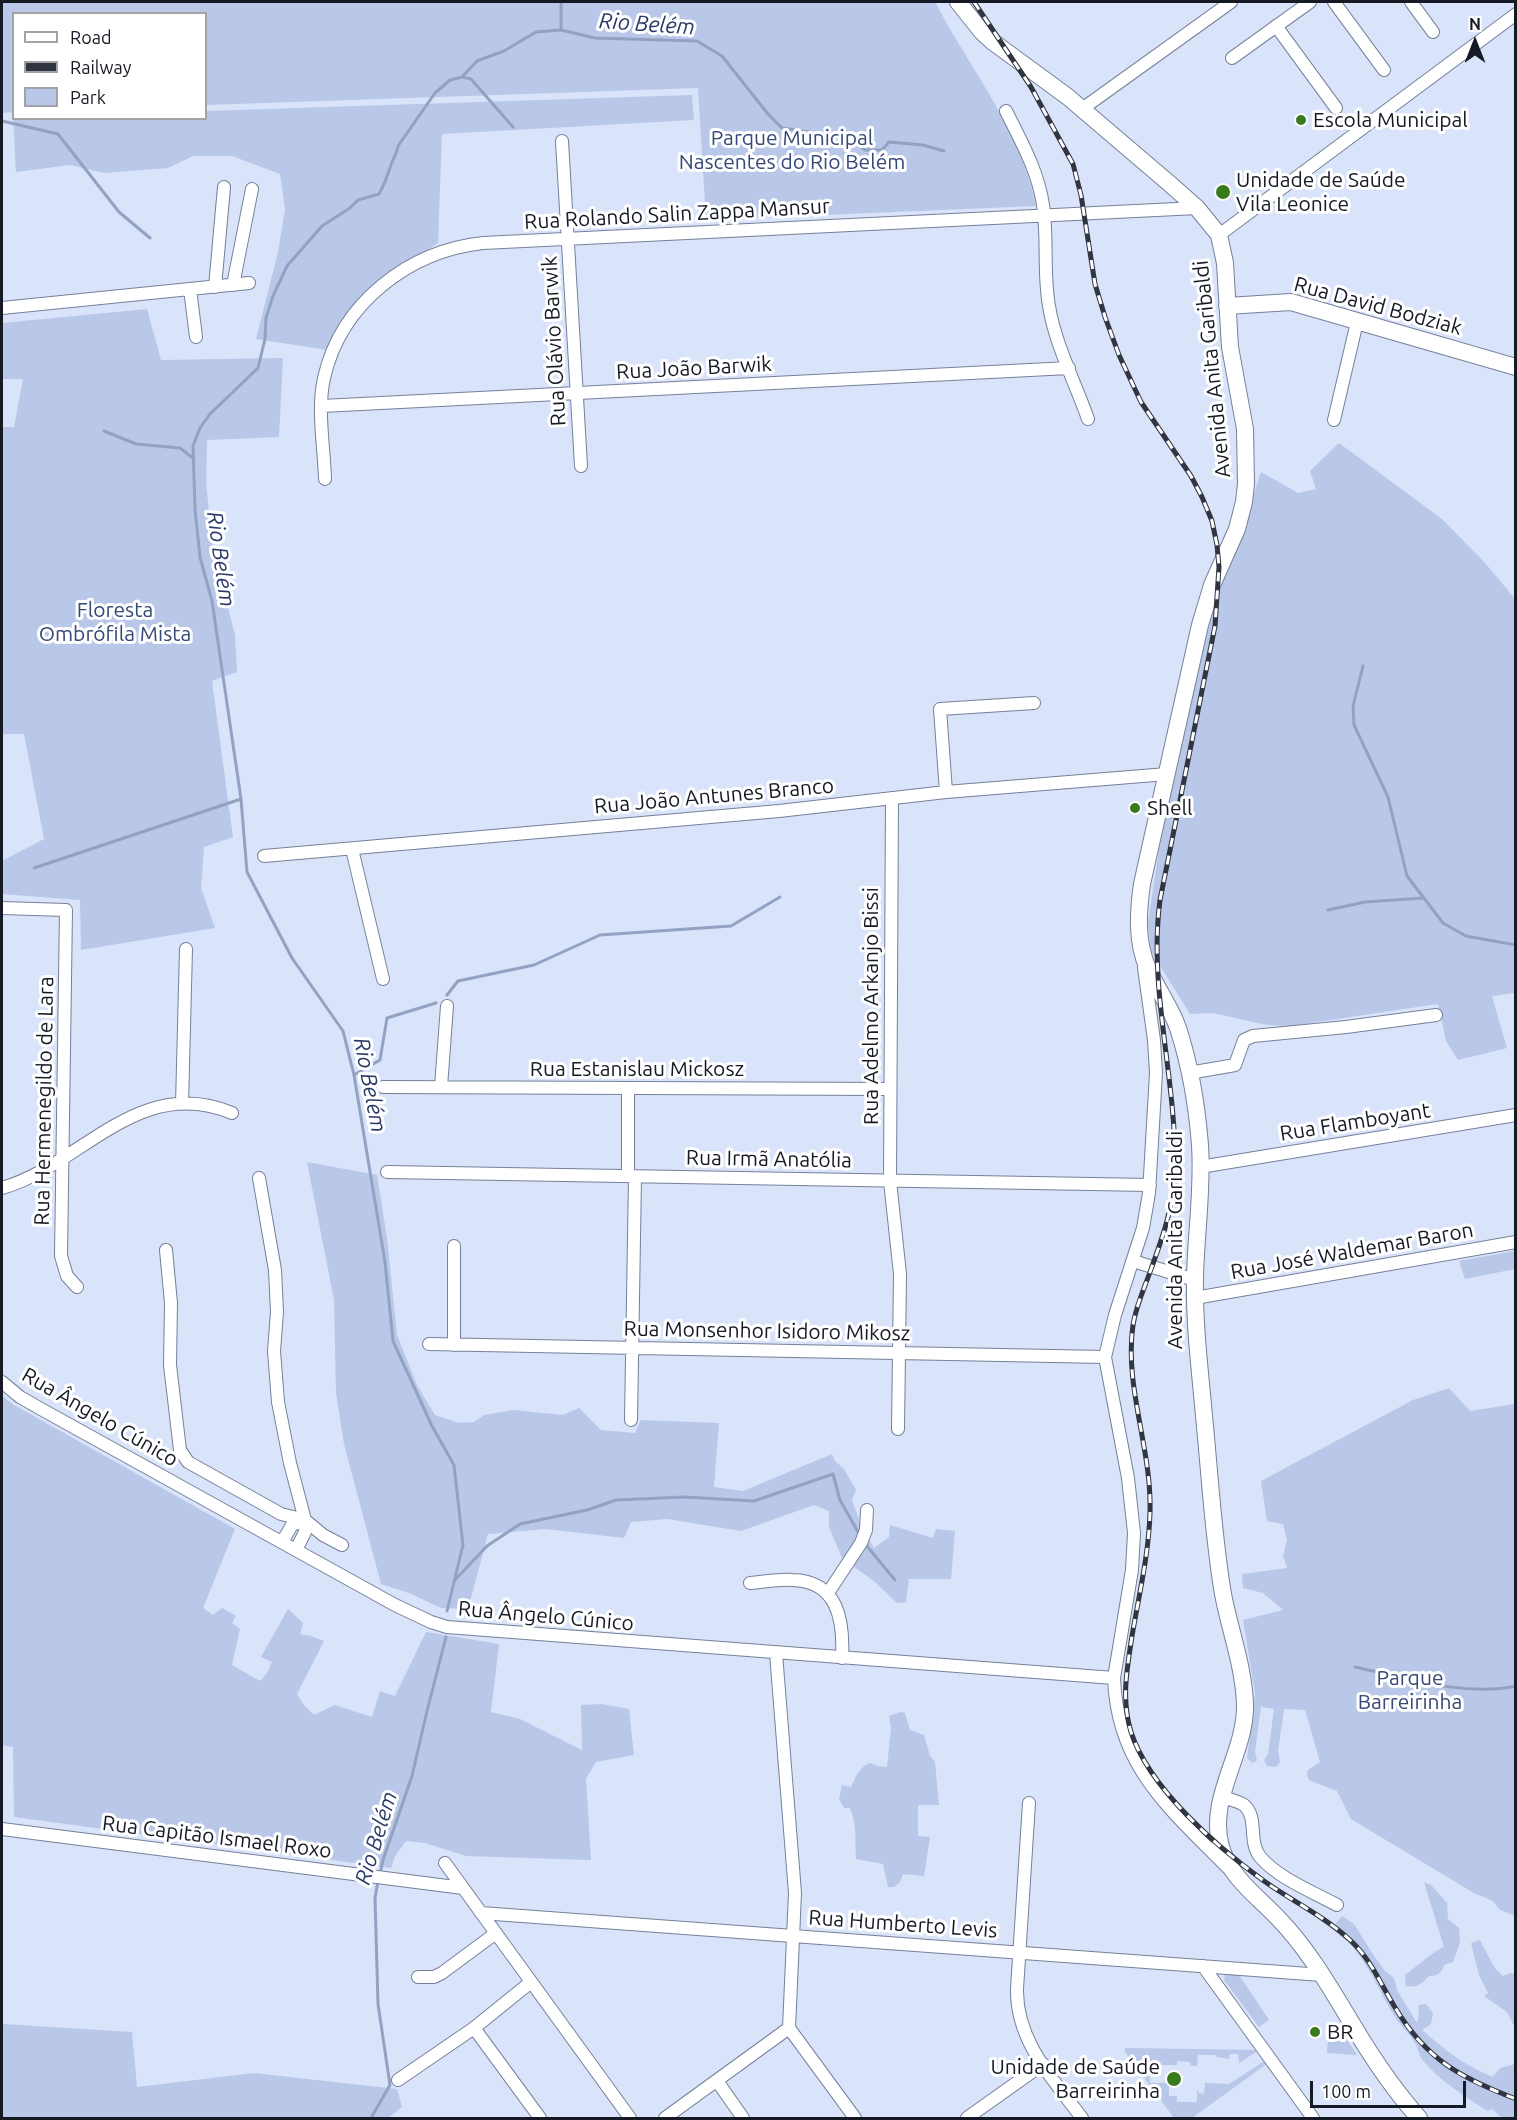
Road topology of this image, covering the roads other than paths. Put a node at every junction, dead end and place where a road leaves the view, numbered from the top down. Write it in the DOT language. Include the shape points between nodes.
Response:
graph roads {
  1 [pos="958,2"];
  2 [pos="1231,2"];
  3 [pos="1310,2"];
  4 [pos="1334,2"];
  5 [pos="1411,2"];
  6 [pos="1515,14"];
  7 [pos="1276,26"];
  8 [pos="1433,32"];
  9 [pos="1232,58"];
  10 [pos="1384,70"];
  11 [pos="1336,108"];
  12 [pos="1082,109"];
  13 [pos="1006,111"];
  14 [pos="562,141"];
  15 [pos="224,187"];
  16 [pos="252,189"];
  17 [pos="1197,208"];
  18 [pos="1044,216"];
  19 [pos="1219,235"];
  20 [pos="568,239"];
  21 [pos="249,283"];
  22 [pos="234,285"];
  23 [pos="215,287"];
  24 [pos="190,289"];
  25 [pos="1227,306"];
  26 [pos="2,308"];
  27 [pos="1357,322"];
  28 [pos="196,338"];
  29 [pos="1515,367"];
  30 [pos="1069,368"];
  31 [pos="577,393"];
  32 [pos="322,406"];
  33 [pos="1088,419"];
  34 [pos="1334,420"];
  35 [pos="581,466"];
  36 [pos="325,479"];
  37 [pos="1034,703"];
  38 [pos="1167,774"];
  39 [pos="946,792"];
  40 [pos="892,798"];
  41 [pos="352,849"];
  42 [pos="264,856"];
  43 [pos="2,908"];
  44 [pos="186,949"];
  45 [pos="1143,956"];
  46 [pos="384,979"];
  47 [pos="447,1006"];
  48 [pos="1436,1015"];
  49 [pos="1189,1073"];
  50 [pos="383,1087"];
  51 [pos="441,1087"];
  52 [pos="628,1088"];
  53 [pos="890,1089"];
  54 [pos="182,1104"];
  55 [pos="232,1113"];
  56 [pos="1515,1115"];
  57 [pos="63,1159"];
  58 [pos="1200,1167"];
  59 [pos="387,1173"];
  60 [pos="632,1177"];
  61 [pos="259,1178"];
  62 [pos="890,1181"];
  63 [pos="1150,1185"];
  64 [pos="2,1188"];
  65 [pos="1515,1242"];
  66 [pos="454,1246"];
  67 [pos="166,1250"];
  68 [pos="1133,1261"];
  69 [pos="1195,1280"];
  70 [pos="77,1287"];
  71 [pos="1195,1298"];
  72 [pos="429,1344"];
  73 [pos="454,1345"];
  74 [pos="632,1348"];
  75 [pos="899,1353"];
  76 [pos="1105,1358"];
  77 [pos="2,1382"];
  78 [pos="631,1420"];
  79 [pos="898,1429"];
  80 [pos="867,1510"];
  81 [pos="305,1520"];
  82 [pos="282,1542"];
  83 [pos="342,1545"];
  84 [pos="296,1550"];
  85 [pos="750,1583"];
  86 [pos="828,1593"];
  87 [pos="776,1653"];
  88 [pos="842,1658"];
  89 [pos="1114,1678"];
  90 [pos="1222,1797"];
  91 [pos="1029,1803"];
  92 [pos="2,1829"];
  93 [pos="446,1863"];
  94 [pos="1234,1874"];
  95 [pos="463,1888"];
  96 [pos="1338,1905"];
  97 [pos="481,1913"];
  98 [pos="496,1933"];
  99 [pos="794,1936"];
  100 [pos="1019,1952"];
  101 [pos="1203,1966"];
  102 [pos="1322,1975"];
  103 [pos="418,1977"];
  104 [pos="531,1982"];
  105 [pos="474,2028"];
  106 [pos="789,2028"];
  107 [pos="1042,2064"];
  108 [pos="398,2080"];
  109 [pos="717,2080"];
  110 [pos="540,2118"];
  111 [pos="630,2118"];
  112 [pos="665,2118"];
  113 [pos="743,2118"];
  114 [pos="855,2118"];
  115 [pos="967,2118"];
  116 [pos="1082,2118"];
  117 [pos="1313,2118"];
  118 [pos="1419,2118"];
  1 -- 12 [label="main road, Avenida Anita Garibaldi" via="993,42"];
  2 -- 12 [label="street"];
  3 -- 7 [label="street"];
  4 -- 10 [label="street"];
  5 -- 8 [label="street"];
  6 -- 19 [label="street"];
  7 -- 9 [label="street"];
  7 -- 11 [label="street"];
  12 -- 17 [label="main road, Avenida Anita Garibaldi"];
  13 -- 18 [label="street" via="1036,176"];
  14 -- 20 [label="street, Rua Olávio Barwik"];
  15 -- 23 [label="street"];
  16 -- 22 [label="street"];
  17 -- 18 [label="street, Rua Rolando Salin Zappa Mansur"];
  17 -- 19 [label="main road, Avenida Anita Garibaldi"];
  18 -- 20 [label="street, Rua Rolando Salin Zappa Mansur"];
  18 -- 30 [label="street" via="1049,306"];
  19 -- 25 [label="main road, Avenida Anita Garibaldi"];
  20 -- 31 [label="street, Rua Olávio Barwik"];
  20 -- 32 [label="street, Rua Rolando Salin Zappa Mansur" via="466,245 431,255 400,272 370,296 346,324 324,378"];
  21 -- 22 [label="street"];
  22 -- 23 [label="street"];
  23 -- 24 [label="street"];
  24 -- 26 [label="street"];
  24 -- 28 [label="street"];
  25 -- 27 [label="main road, Rua David Bodziak" via="1291,302"];
  25 -- 38 [label="main road, Avenida Anita Garibaldi" via="1245,429 1244,502 1237,529 1206,601"];
  27 -- 29 [label="main road, Rua David Bodziak"];
  27 -- 34 [label="street"];
  30 -- 31 [label="street, Rua João Barwik"];
  30 -- 33 [label="street"];
  31 -- 32 [label="street, Rua João Barwik"];
  31 -- 35 [label="street, Rua Olávio Barwik"];
  32 -- 36 [label="street, Rua Rolando Salin Zappa Mansur"];
  37 -- 39 [label="street" via="940,709"];
  38 -- 39 [label="street, Rua João Antunes Branco"];
  38 -- 45 [label="main road, Avenida Anita Garibaldi" via="1139,906"];
  39 -- 40 [label="street, Rua João Antunes Branco"];
  40 -- 41 [label="street, Rua João Antunes Branco"];
  40 -- 53 [label="street, Rua Adelmo Arkanjo Bissi"];
  41 -- 42 [label="street, Rua João Antunes Branco"];
  41 -- 46 [label="street"];
  43 -- 57 [label="street, Rua Hermenegildo de Lara" via="66,910"];
  44 -- 54 [label="street"];
  45 -- 49 [label="main road, Avenida Anita Garibaldi" via="1177,1026"];
  45 -- 63 [label="street" via="1156,1073"];
  47 -- 51 [label="street"];
  48 -- 49 [label="street" via="1253,1036 1244,1040 1235,1065"];
  49 -- 58 [label="main road, Avenida Anita Garibaldi"];
  50 -- 51 [label="street, Rua Estanislau Mickosz"];
  51 -- 52 [label="street, Rua Estanislau Mickosz"];
  52 -- 53 [label="street, Rua Estanislau Mickosz"];
  52 -- 60 [label="street"];
  53 -- 62 [label="street, Rua Adelmo Arkanjo Bissi"];
  54 -- 55 [label="street"];
  54 -- 57 [label="street" via="149,1109 114,1124"];
  56 -- 58 [label="street, Rua Flamboyant"];
  57 -- 64 [label="street"];
  57 -- 70 [label="street, Rua Hermenegildo de Lara" via="61,1256 67,1276"];
  58 -- 69 [label="main road, Avenida Anita Garibaldi"];
  59 -- 60 [label="street, Rua Irmã Anatólia"];
  60 -- 62 [label="street, Rua Irmã Anatólia"];
  60 -- 74 [label="street"];
  61 -- 81 [label="street" via="277,1294 274,1351 278,1402"];
  62 -- 63 [label="street, Rua Irmã Anatólia"];
  62 -- 75 [label="street, Rua Adelmo Arkanjo Bissi" via="899,1262"];
  63 -- 68 [label="street"];
  65 -- 71 [label="street, Rua José Waldemar Baron"];
  66 -- 73 [label="street"];
  67 -- 81 [label="street" via="171,1295 172,1395 183,1457 281,1514"];
  68 -- 69 [label="street"];
  68 -- 76 [label="street"];
  69 -- 71 [label="main road, Avenida Anita Garibaldi"];
  71 -- 90 [label="main road, Avenida Anita Garibaldi" via="1216,1544 1245,1705 1241,1742"];
  72 -- 73 [label="street, Rua Monsenhor Isidoro Mikosz"];
  73 -- 74 [label="street, Rua Monsenhor Isidoro Mikosz"];
  74 -- 75 [label="street, Rua Monsenhor Isidoro Mikosz"];
  74 -- 78 [label="street"];
  75 -- 76 [label="street, Rua Monsenhor Isidoro Mikosz"];
  75 -- 79 [label="street, Rua Adelmo Arkanjo Bissi"];
  76 -- 89 [label="street" via="1128,1478 1134,1533"];
  77 -- 82 [label="street, Rua Ângelo Cúnico" via="40,1409"];
  80 -- 86 [label="street" via="861,1543"];
  81 -- 82 [label="street" via="292,1525"];
  81 -- 83 [label="street"];
  81 -- 84 [label="street" via="305,1532"];
  82 -- 84 [label="street, Rua Ângelo Cúnico"];
  84 -- 87 [label="street, Rua Ângelo Cúnico" via="414,1614 447,1627"];
  85 -- 86 [label="street" via="793,1580 817,1585"];
  86 -- 88 [label="street" via="838,1614"];
  87 -- 88 [label="street, Rua Ângelo Cúnico"];
  87 -- 99 [label="street" via="794,1881"];
  88 -- 89 [label="street, Rua Ângelo Cúnico"];
  89 -- 94 [label="street" via="1122,1732 1140,1769 1166,1804"];
  90 -- 94 [label="main road, Avenida Anita Garibaldi" via="1219,1837"];
  90 -- 96 [label="street" via="1248,1810 1254,1846 1262,1859"];
  91 -- 100 [label="street"];
  92 -- 95 [label="street, Rua Capitão Ismael Roxo"];
  93 -- 95 [label="street"];
  94 -- 102 [label="main road, Avenida Anita Garibaldi" via="1287,1927"];
  95 -- 97 [label="street"];
  97 -- 98 [label="street"];
  97 -- 99 [label="street, Rua Humberto Levis"];
  98 -- 103 [label="street" via="442,1973"];
  98 -- 104 [label="street"];
  99 -- 100 [label="street, Rua Humberto Levis"];
  99 -- 106 [label="street"];
  100 -- 101 [label="street, Rua Humberto Levis"];
  100 -- 107 [label="street" via="1018,2015"];
  101 -- 102 [label="street, Rua Humberto Levis"];
  101 -- 117 [label="street"];
  102 -- 118 [label="main road, Avenida Anita Garibaldi" via="1374,2059"];
  104 -- 105 [label="street"];
  104 -- 111 [label="street"];
  105 -- 108 [label="street"];
  105 -- 110 [label="street"];
  106 -- 109 [label="street"];
  106 -- 114 [label="street"];
  107 -- 115 [label="street"];
  107 -- 116 [label="street"];
  109 -- 112 [label="street"];
  109 -- 113 [label="street"];
}
